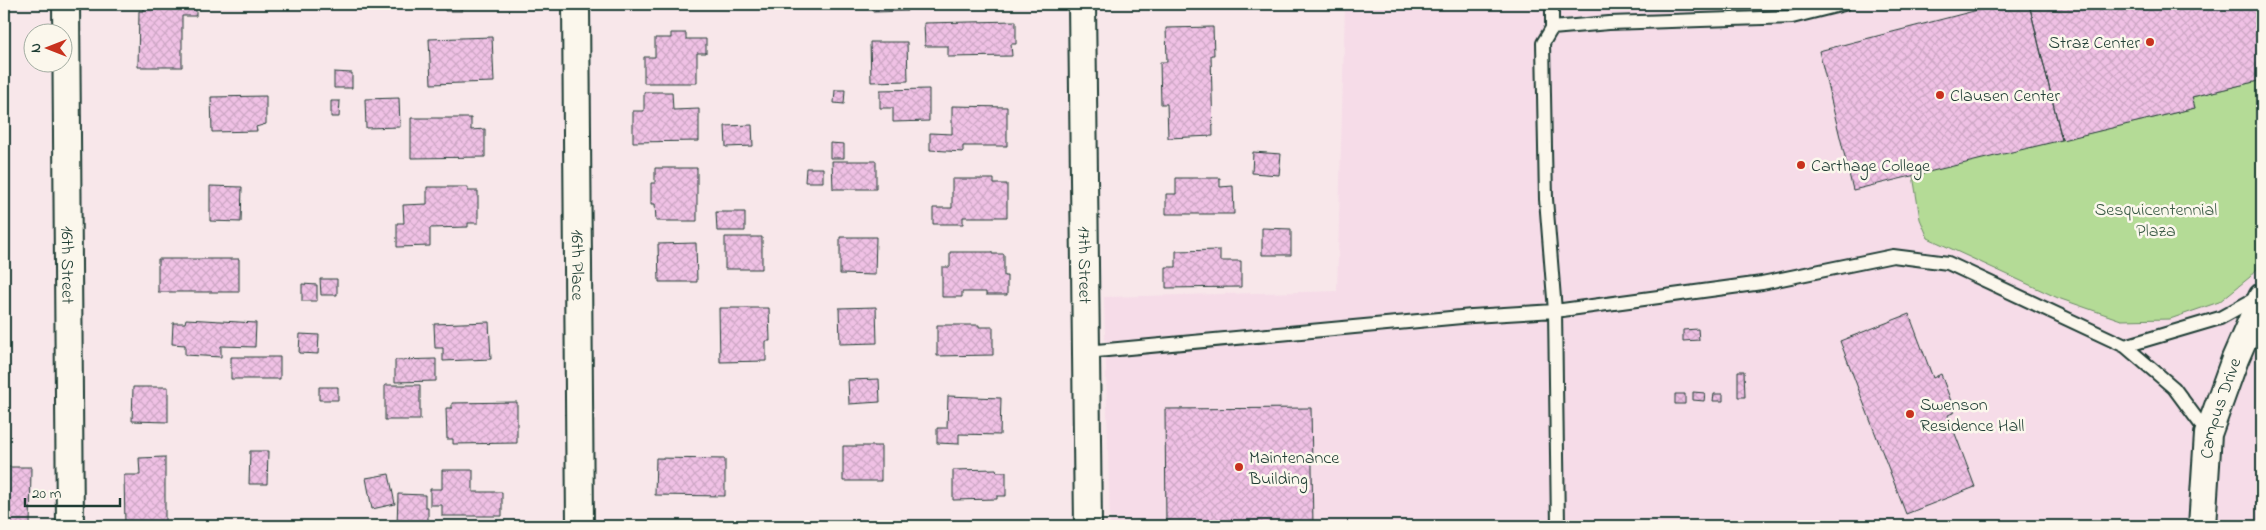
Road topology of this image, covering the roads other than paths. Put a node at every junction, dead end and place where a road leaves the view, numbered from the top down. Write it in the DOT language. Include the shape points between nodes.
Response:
graph roads {
  1 [pos="66,4"];
  2 [pos="576,4"];
  3 [pos="1082,4"];
  4 [pos="1552,4"];
  5 [pos="1844,4"];
  6 [pos="1552,28"];
  7 [pos="2262,295"];
  8 [pos="1555,311"];
  9 [pos="2125,346"];
  10 [pos="1086,352"];
  11 [pos="2208,434"];
  12 [pos="70,526"];
  13 [pos="580,526"];
  14 [pos="1088,526"];
  15 [pos="1558,526"];
  16 [pos="2202,526"];
  1 -- 12 [label="street, 16th Street"];
  2 -- 13 [label="street, 16th Place"];
  3 -- 10 [label="street, 17th Street"];
  4 -- 6 [label="lane"];
  5 -- 6 [label="lane" via="1792,17"];
  6 -- 8 [label="lane" via="1544,43 1544,60 1546,199"];
  7 -- 9 [label="lane" via="2220,318"];
  7 -- 11 [label="street, Campus Drive"];
  8 -- 9 [label="lane" via="1762,283 1893,256 1948,263"];
  8 -- 10 [label="lane"];
  8 -- 15 [label="lane"];
  9 -- 11 [label="lane" via="2174,388"];
  10 -- 14 [label="street, 17th Street"];
  11 -- 16 [label="street, Campus Drive"];
}
